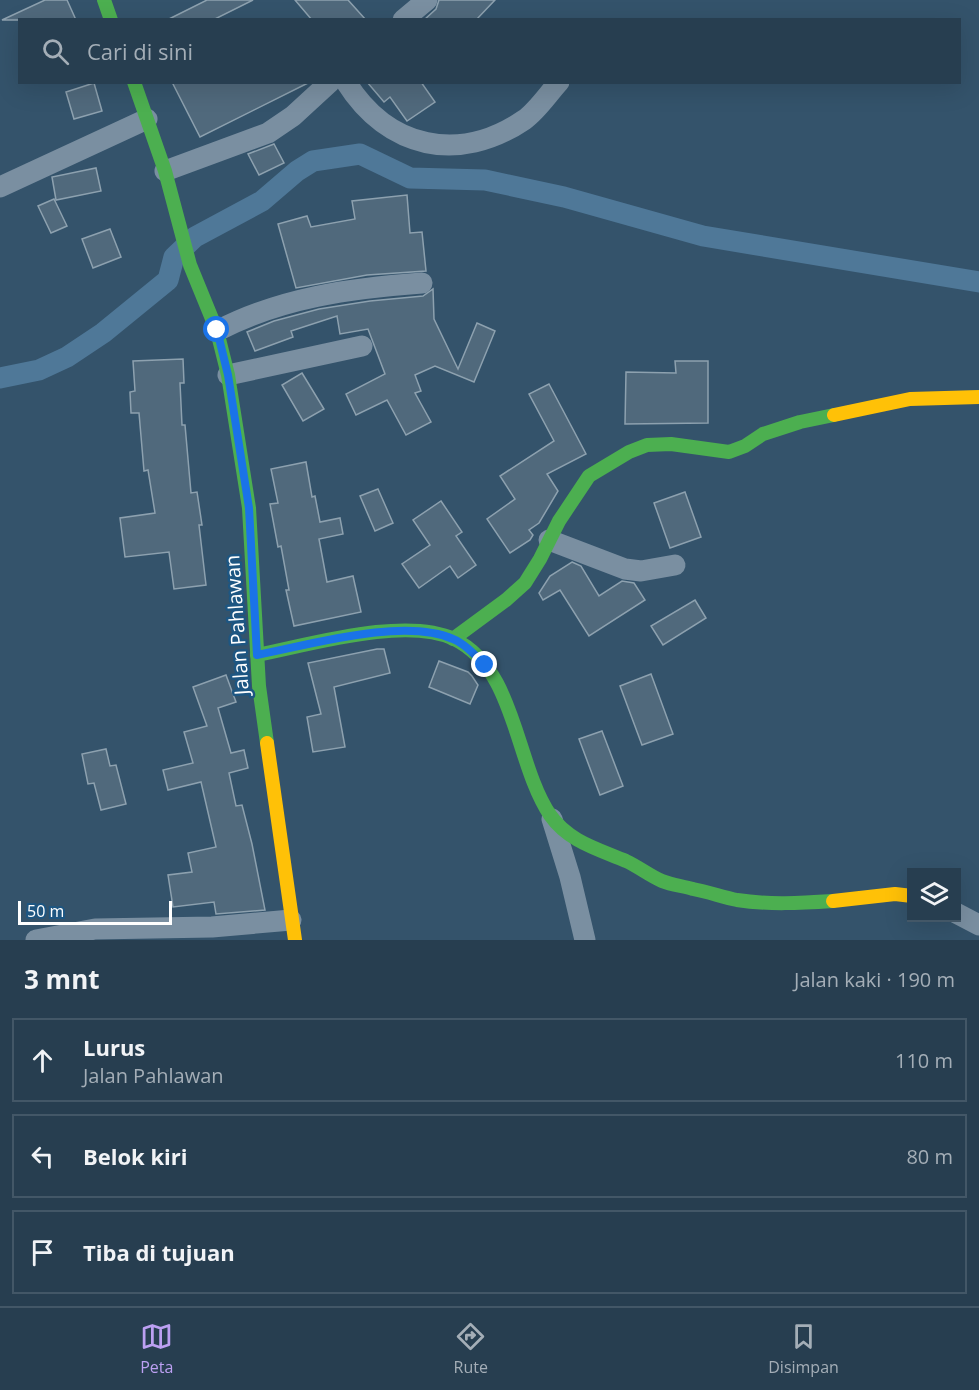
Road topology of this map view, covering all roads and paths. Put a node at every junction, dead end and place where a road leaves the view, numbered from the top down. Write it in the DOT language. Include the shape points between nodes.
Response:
graph roads {
  1 [pos="104,0"];
  2 [pos="428,0"];
  3 [pos="110,18"];
  4 [pos="406,18"];
  5 [pos="135,84"];
  6 [pos="328,84"];
  7 [pos="347,84"];
  8 [pos="557,84"];
  9 [pos="147,119"];
  10 [pos="165,171"];
  11 [pos="0,187"];
  12 [pos="422,283"];
  13 [pos="217,330"];
  14 [pos="362,346"];
  15 [pos="228,375"];
  16 [pos="979,397"];
  17 [pos="549,540"];
  18 [pos="675,565"];
  19 [pos="453,639"];
  20 [pos="257,655"];
  21 [pos="551,816"];
  22 [pos="907,895"];
  23 [pos="961,915"];
  24 [pos="979,925"];
  25 [pos="293,930"];
  26 [pos="36,940"];
  27 [pos="585,940"];
  1 -- 3 [label="street"];
  2 -- 4 [label="street"];
  5 -- 9 [label="street, Jalan Pahlawan"];
  6 -- 10 [label="street" via="268,133"];
  7 -- 8 [label="street" via="356,99 390,128 416,141 440,146 483,141 526,119"];
  9 -- 10 [label="street, Jalan Pahlawan"];
  9 -- 11 [label="street"];
  10 -- 13 [label="street, Jalan Pahlawan" via="190,265"];
  12 -- 13 [label="street" via="355,290 278,306"];
  13 -- 15 [label="street, Jalan Pahlawan"];
  14 -- 15 [label="street"];
  15 -- 20 [label="street, Jalan Pahlawan" via="249,508"];
  16 -- 17 [label="street" via="910,399 800,422 763,434 729,452 671,444 647,446 589,476"];
  17 -- 18 [label="street" via="625,569 641,571"];
  17 -- 19 [label="street" via="525,583"];
  19 -- 20 [label="street" via="407,630 375,632"];
  19 -- 21 [label="street" via="471,650 497,682 537,790"];
  20 -- 25 [label="street, Jalan Pahlawan"];
  21 -- 22 [label="street" via="574,839 663,881 738,900 804,903"];
  21 -- 27 [label="street"];
  23 -- 24 [label="street"];
  25 -- 26 [label="street" via="89,930"];
}
